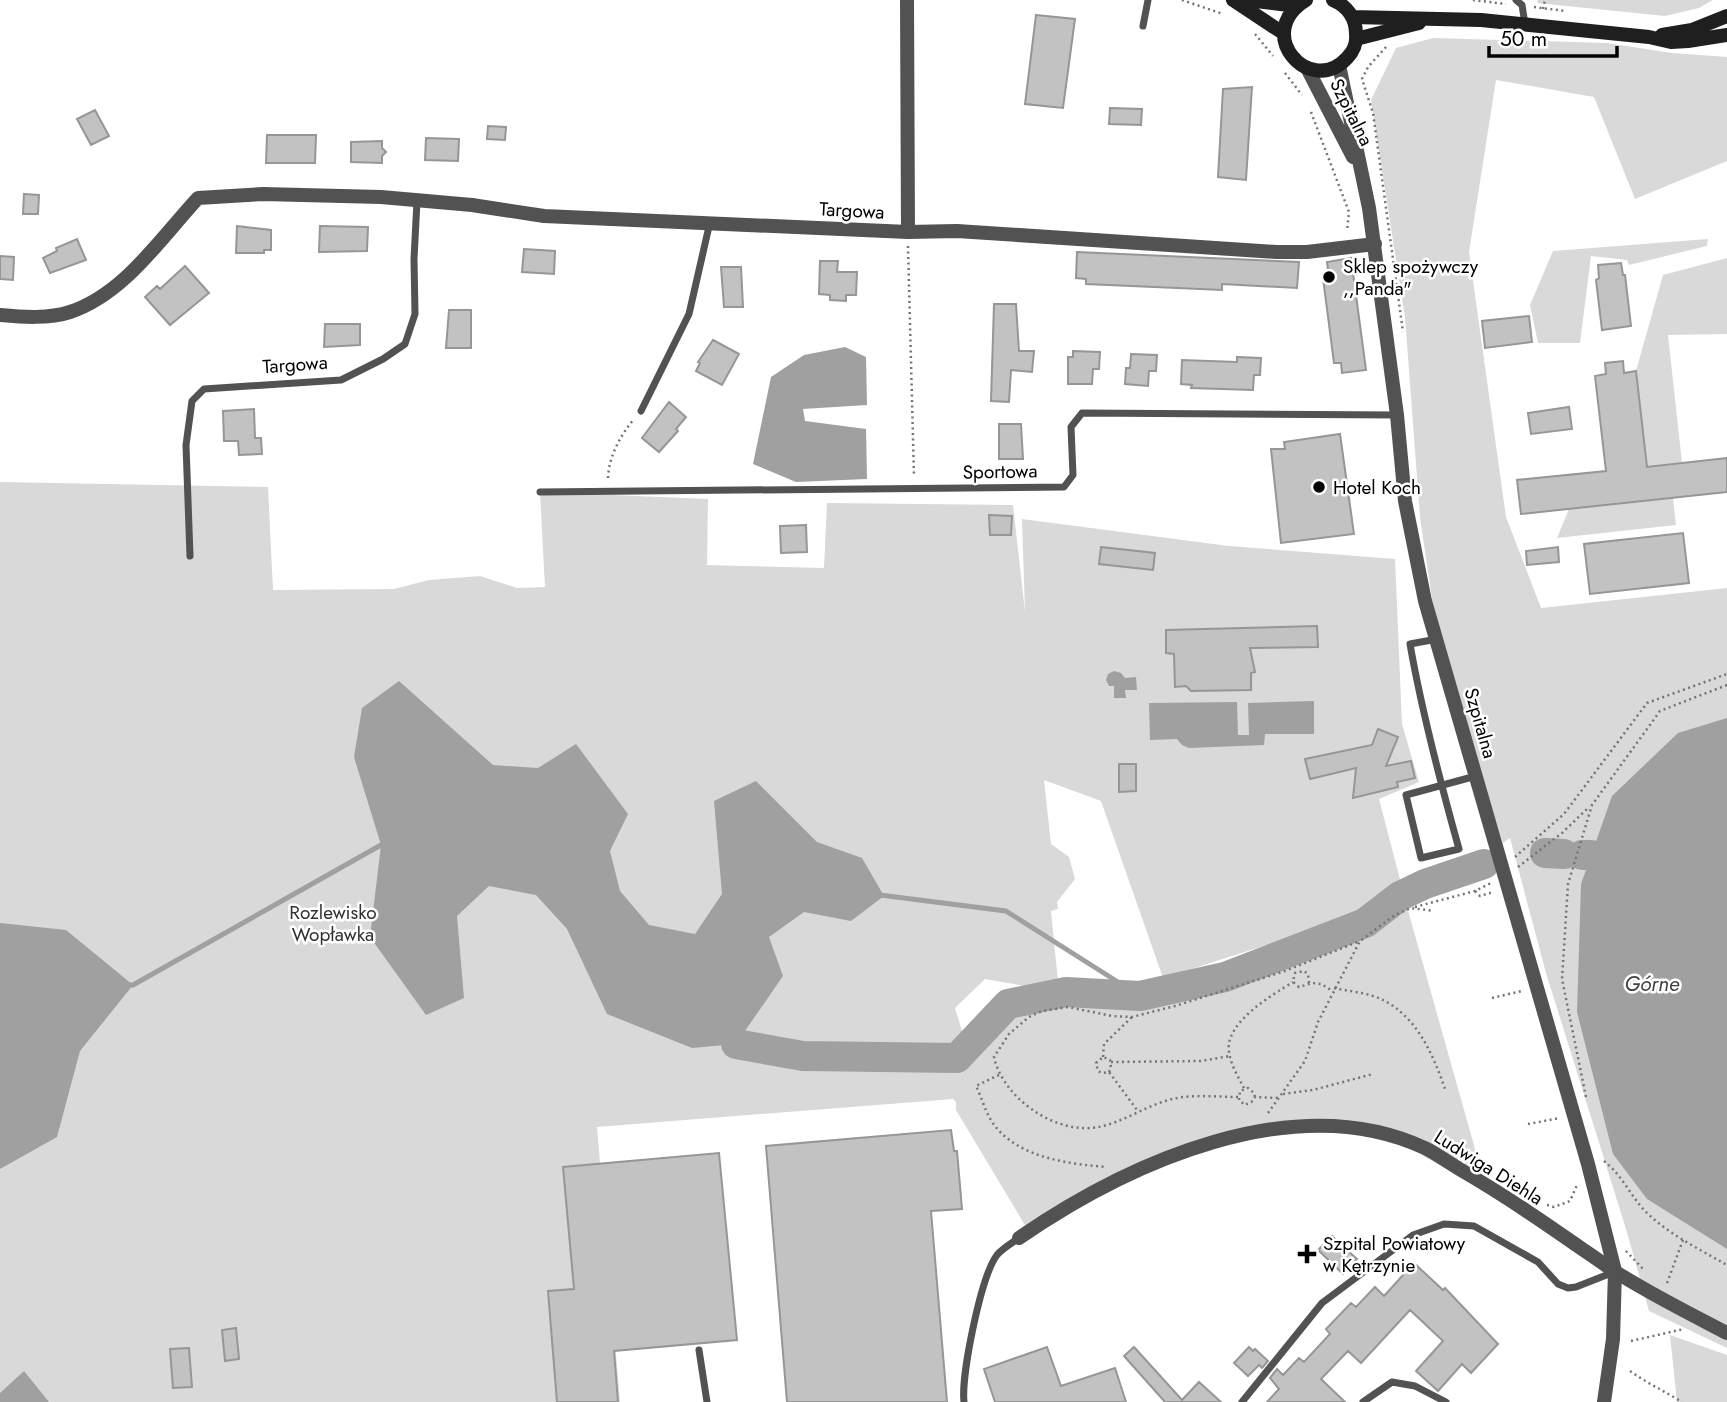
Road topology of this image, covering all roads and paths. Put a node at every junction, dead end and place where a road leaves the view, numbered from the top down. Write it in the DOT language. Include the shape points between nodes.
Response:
graph roads {
  1 [pos="908,0"];
  2 [pos="1148,0"];
  3 [pos="1182,0"];
  4 [pos="1233,0"];
  5 [pos="1247,0"];
  6 [pos="1333,0"];
  7 [pos="1473,0"];
  8 [pos="1545,0"];
  9 [pos="1301,3"];
  10 [pos="1519,3"];
  11 [pos="1543,9"];
  12 [pos="1570,12"];
  13 [pos="1228,16"];
  14 [pos="1352,16"];
  15 [pos="1727,16"];
  16 [pos="1438,18"];
  17 [pos="1525,24"];
  18 [pos="1143,26"];
  19 [pos="1388,31"];
  20 [pos="1283,33"];
  21 [pos="1727,36"];
  22 [pos="1649,37"];
  23 [pos="1356,39"];
  24 [pos="1339,65"];
  25 [pos="1307,68"];
  26 [pos="1307,102"];
  27 [pos="1362,174"];
  28 [pos="417,200"];
  29 [pos="710,222"];
  30 [pos="908,232"];
  31 [pos="1375,244"];
  32 [pos="1345,247"];
  33 [pos="0,315"];
  34 [pos="1404,342"];
  35 [pos="641,411"];
  36 [pos="1397,415"];
  37 [pos="915,488"];
  38 [pos="608,491"];
  39 [pos="540,492"];
  40 [pos="190,556"];
  41 [pos="1437,639"];
  42 [pos="1727,674"];
  43 [pos="1727,685"];
  44 [pos="1477,775"];
  45 [pos="1442,785"];
  46 [pos="1592,804"];
  47 [pos="1493,881"];
  48 [pos="1475,891"];
  49 [pos="1496,891"];
  50 [pos="1411,908"];
  51 [pos="1434,911"];
  52 [pos="1360,941"];
  53 [pos="1293,982"];
  54 [pos="1309,983"];
  55 [pos="1334,990"];
  56 [pos="1525,990"];
  57 [pos="1492,998"];
  58 [pos="1132,1017"];
  59 [pos="1230,1056"];
  60 [pos="1103,1057"];
  61 [pos="1111,1062"];
  62 [pos="1109,1072"];
  63 [pos="1373,1074"];
  64 [pos="999,1075"];
  65 [pos="1244,1088"];
  66 [pos="1445,1088"];
  67 [pos="1283,1094"];
  68 [pos="1238,1097"];
  69 [pos="1255,1097"];
  70 [pos="1280,1098"];
  71 [pos="1589,1107"];
  72 [pos="1138,1111"];
  73 [pos="1265,1116"];
  74 [pos="1560,1118"];
  75 [pos="1528,1124"];
  76 [pos="1602,1159"];
  77 [pos="1107,1167"];
  78 [pos="1577,1177"];
  79 [pos="1544,1204"];
  80 [pos="1019,1238"];
  81 [pos="1682,1240"];
  82 [pos="1625,1249"];
  83 [pos="1727,1265"];
  84 [pos="1615,1271"];
  85 [pos="1649,1274"];
  86 [pos="1661,1298"];
  87 [pos="1690,1328"];
  88 [pos="1727,1333"];
  89 [pos="1630,1341"];
  90 [pos="699,1350"];
  91 [pos="1630,1371"];
  92 [pos="707,1402"];
  93 [pos="964,1402"];
  94 [pos="1242,1402"];
  95 [pos="1363,1402"];
  96 [pos="1446,1402"];
  97 [pos="1604,1402"];
  98 [pos="1682,1402"];
  1 -- 30 [label="street, Targowa"];
  2 -- 18 [label="lane"];
  3 -- 13 [label="path"];
  4 -- 20 [label="main road"];
  5 -- 9 [label="main road"];
  6 -- 14 [label="main road"];
  7 -- 10 [label="path"];
  8 -- 11 [label="path"];
  9 -- 20 [label="main road" via="1289,14"];
  10 -- 11 [label="path"];
  10 -- 17 [label="lane"];
  11 -- 12 [label="path"];
  14 -- 16 [label="main road"];
  14 -- 23 [label="main road"];
  15 -- 22 [label="main road" via="1692,30"];
  16 -- 17 [label="main road"];
  16 -- 19 [label="main road"];
  17 -- 22 [label="main road"];
  19 -- 23 [label="main road"];
  19 -- 34 [label="path" via="1388,45 1362,79 1373,113"];
  20 -- 25 [label="main road" via="1290,54"];
  21 -- 22 [label="main road" via="1671,42"];
  23 -- 24 [label="main road"];
  24 -- 25 [label="main road"];
  24 -- 27 [label="street, Szpitalna"];
  25 -- 27 [label="street, Szpitalna"];
  26 -- 32 [label="path" via="1349,212"];
  27 -- 31 [label="street, Szpitalna"];
  28 -- 29 [label="street, Targowa" via="544,216"];
  28 -- 33 [label="street, Targowa" via="263,194 198,198 102,298 68,313"];
  28 -- 40 [label="lane, Targowa" via="415,314 405,344 341,380 204,389 192,401 186,445"];
  29 -- 30 [label="street, Targowa"];
  29 -- 35 [label="lane" via="689,314"];
  30 -- 32 [label="street, Targowa" via="1276,252"];
  30 -- 37 [label="path"];
  31 -- 32 [label="street, Targowa"];
  31 -- 36 [label="street, Szpitalna"];
  35 -- 38 [label="path" via="623,433 609,464"];
  36 -- 37 [label="lane, Sportowa" via="1082,413 1071,427 1073,475 1065,486"];
  36 -- 41 [label="street, Szpitalna" via="1405,501"];
  37 -- 38 [label="lane, Sportowa"];
  38 -- 39 [label="lane, Sportowa"];
  41 -- 44 [label="street, Szpitalna"];
  41 -- 45 [label="lane" via="1410,644 1420,704"];
  42 -- 46 [label="path" via="1647,703 1564,814 1515,857 1518,868"];
  43 -- 46 [label="path" via="1660,711"];
  44 -- 45 [label="lane"];
  44 -- 84 [label="street, Szpitalna"];
  45 -- 45 [label="lane" via="1459,849 1421,858 1406,795"];
  46 -- 71 [label="path" via="1568,884 1562,979"];
  47 -- 48 [label="path"];
  48 -- 49 [label="path" via="1480,896"];
  48 -- 50 [label="path"];
  50 -- 51 [label="path"];
  50 -- 52 [label="path"];
  52 -- 55 [label="path"];
  52 -- 58 [label="path" via="1285,971"];
  53 -- 54 [label="path" via="1299,987"];
  53 -- 54 [label="path" via="1295,973 1304,971"];
  53 -- 59 [label="path" via="1266,998 1233,1029"];
  54 -- 55 [label="path"];
  55 -- 66 [label="path" via="1373,996 1395,1007 1423,1039"];
  55 -- 67 [label="path" via="1305,1061"];
  56 -- 57 [label="path"];
  58 -- 60 [label="path" via="1104,1044"];
  58 -- 64 [label="path" via="1068,1007 1042,1011 1009,1034 995,1057"];
  59 -- 61 [label="path" via="1201,1061"];
  59 -- 65 [label="path"];
  60 -- 61 [label="path"];
  60 -- 62 [label="path" via="1096,1068"];
  61 -- 62 [label="path"];
  62 -- 72 [label="path"];
  63 -- 67 [label="path"];
  64 -- 72 [label="path" via="1039,1115 1066,1125 1100,1127"];
  64 -- 77 [label="path" via="976,1086 993,1124 1013,1144 1058,1159"];
  65 -- 68 [label="path"];
  65 -- 69 [label="path" via="1252,1090"];
  67 -- 70 [label="path"];
  68 -- 69 [label="path" via="1245,1105"];
  68 -- 72 [label="path" via="1185,1097"];
  69 -- 70 [label="path"];
  70 -- 73 [label="path"];
  74 -- 75 [label="path"];
  76 -- 81 [label="path" via="1646,1211"];
  78 -- 79 [label="path" via="1570,1201 1554,1208"];
  80 -- 84 [label="street, Ludwiga Diehla" via="1048,1218 1186,1149 1288,1126 1364,1129 1424,1148 1497,1190"];
  80 -- 93 [label="lane" via="998,1253 989,1270 968,1353"];
  81 -- 83 [label="path"];
  81 -- 86 [label="path"];
  82 -- 85 [label="path"];
  84 -- 86 [label="street, Ludwiga Diehla"];
  84 -- 94 [label="lane" via="1568,1288 1558,1284 1538,1262 1474,1226 1444,1224 1413,1235 1322,1303"];
  84 -- 97 [label="street, Szpitalna" via="1614,1339"];
  86 -- 88 [label="street, Ludwiga Diehla"];
  87 -- 89 [label="path"];
  90 -- 92 [label="lane"];
  91 -- 98 [label="path"];
  95 -- 96 [label="lane" via="1392,1382 1404,1382"];
}
